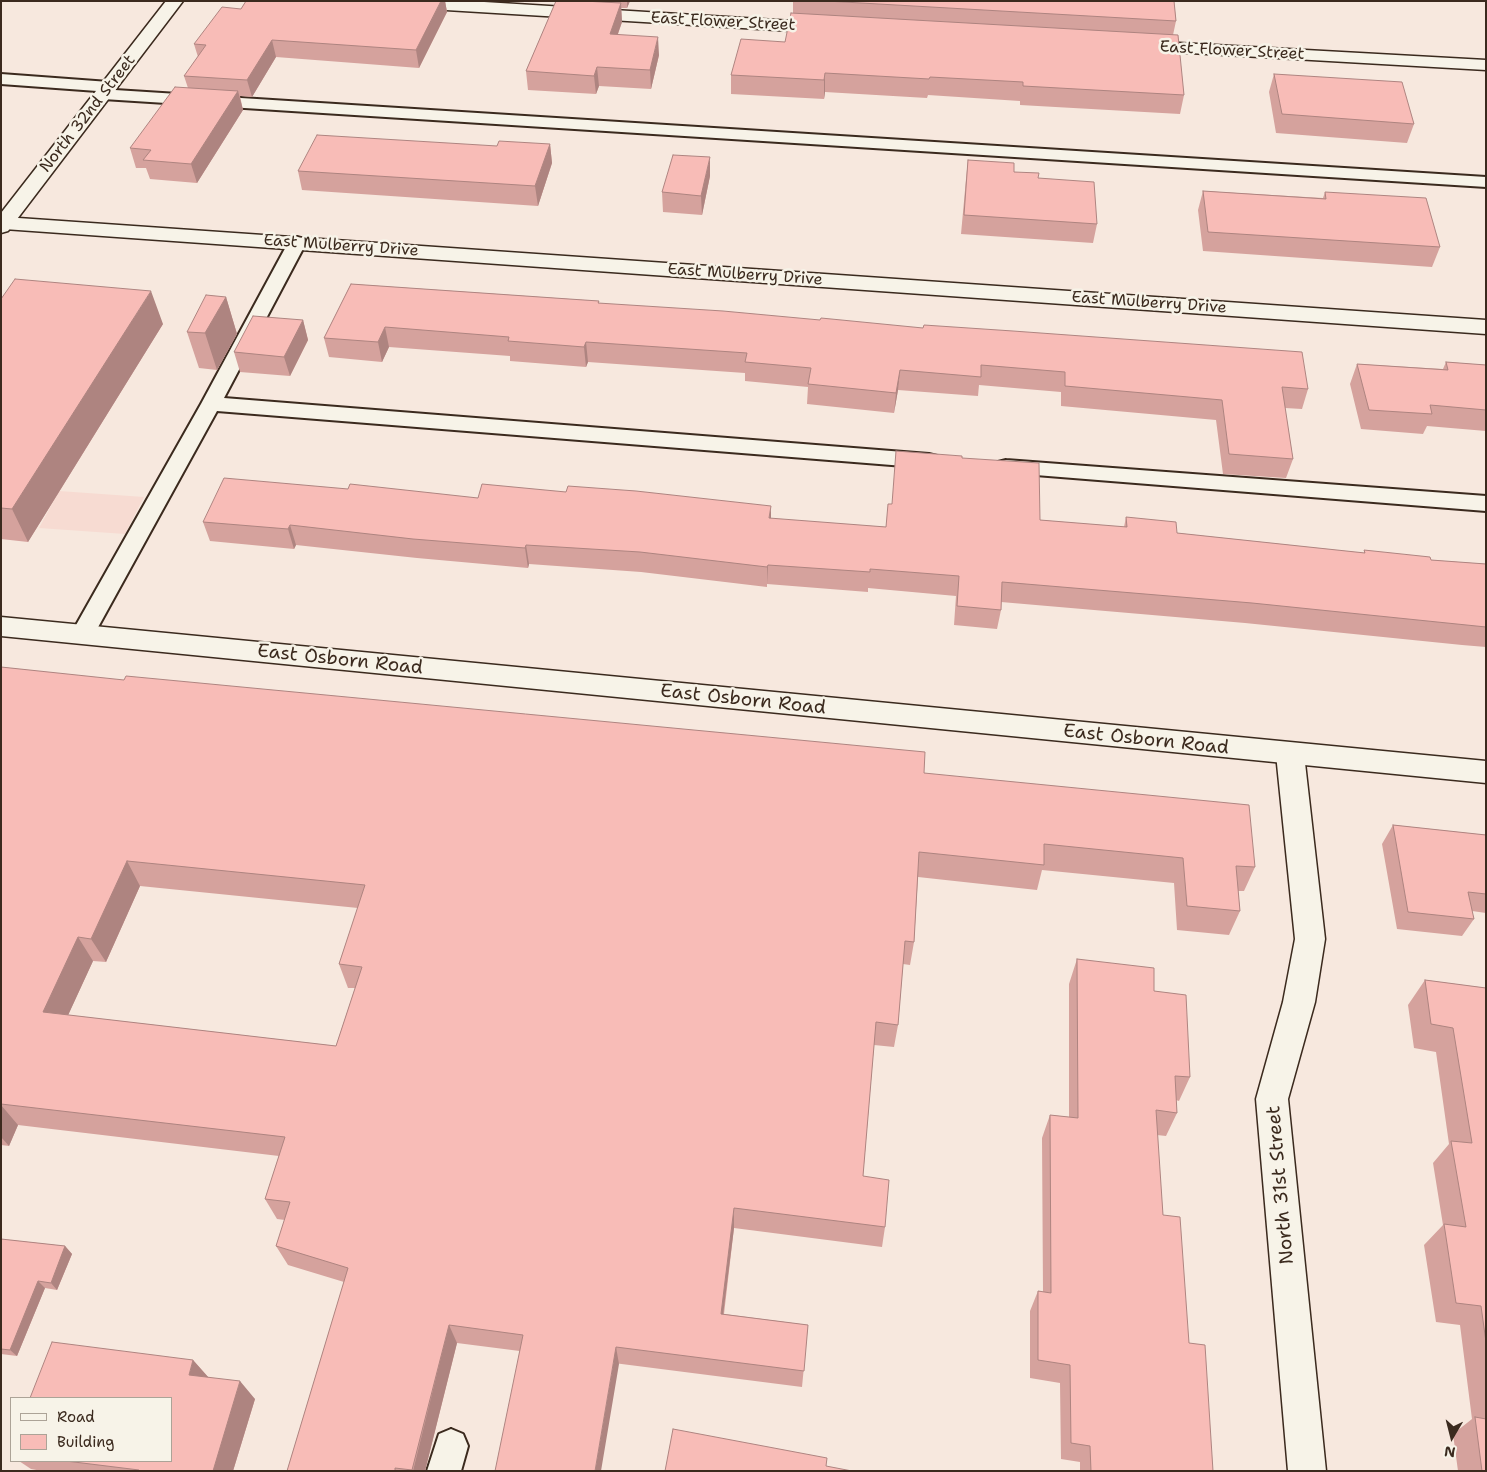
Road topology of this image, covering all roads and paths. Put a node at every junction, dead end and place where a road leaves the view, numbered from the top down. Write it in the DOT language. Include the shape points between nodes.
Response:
graph roads {
  1 [pos="175,1"];
  2 [pos="380,1"];
  3 [pos="463,4"];
  4 [pos="838,29"];
  5 [pos="1126,45"];
  6 [pos="1486,65"];
  7 [pos="1,79"];
  8 [pos="106,90"];
  9 [pos="1486,182"];
  10 [pos="3,225"];
  11 [pos="297,243"];
  12 [pos="1486,327"];
  13 [pos="211,404"];
  14 [pos="948,463"];
  15 [pos="988,466"];
  16 [pos="1486,504"];
  17 [pos="1,626"];
  18 [pos="83,634"];
  19 [pos="1290,754"];
  20 [pos="1486,772"];
  21 [pos="1307,1471"];
  1 -- 8 [label="street, North 32nd Street"];
  2 -- 3 [label="street, East Flower Street"];
  3 -- 4 [label="street, East Flower Street"];
  5 -- 6 [label="street, East Flower Street"];
  7 -- 8 [label="lane"];
  8 -- 9 [label="lane"];
  8 -- 10 [label="street, North 32nd Street"];
  10 -- 11 [label="street, East Mulberry Drive"];
  11 -- 12 [label="street, East Mulberry Drive"];
  11 -- 13 [label="lane"];
  13 -- 14 [label="lane"];
  13 -- 18 [label="lane"];
  15 -- 16 [label="lane"];
  17 -- 18 [label="street, East Osborn Road"];
  18 -- 19 [label="street, East Osborn Road"];
  19 -- 20 [label="street, East Osborn Road"];
  19 -- 21 [label="street, North 31st Street" via="1310,939 1299,1002 1272,1099"];
}
